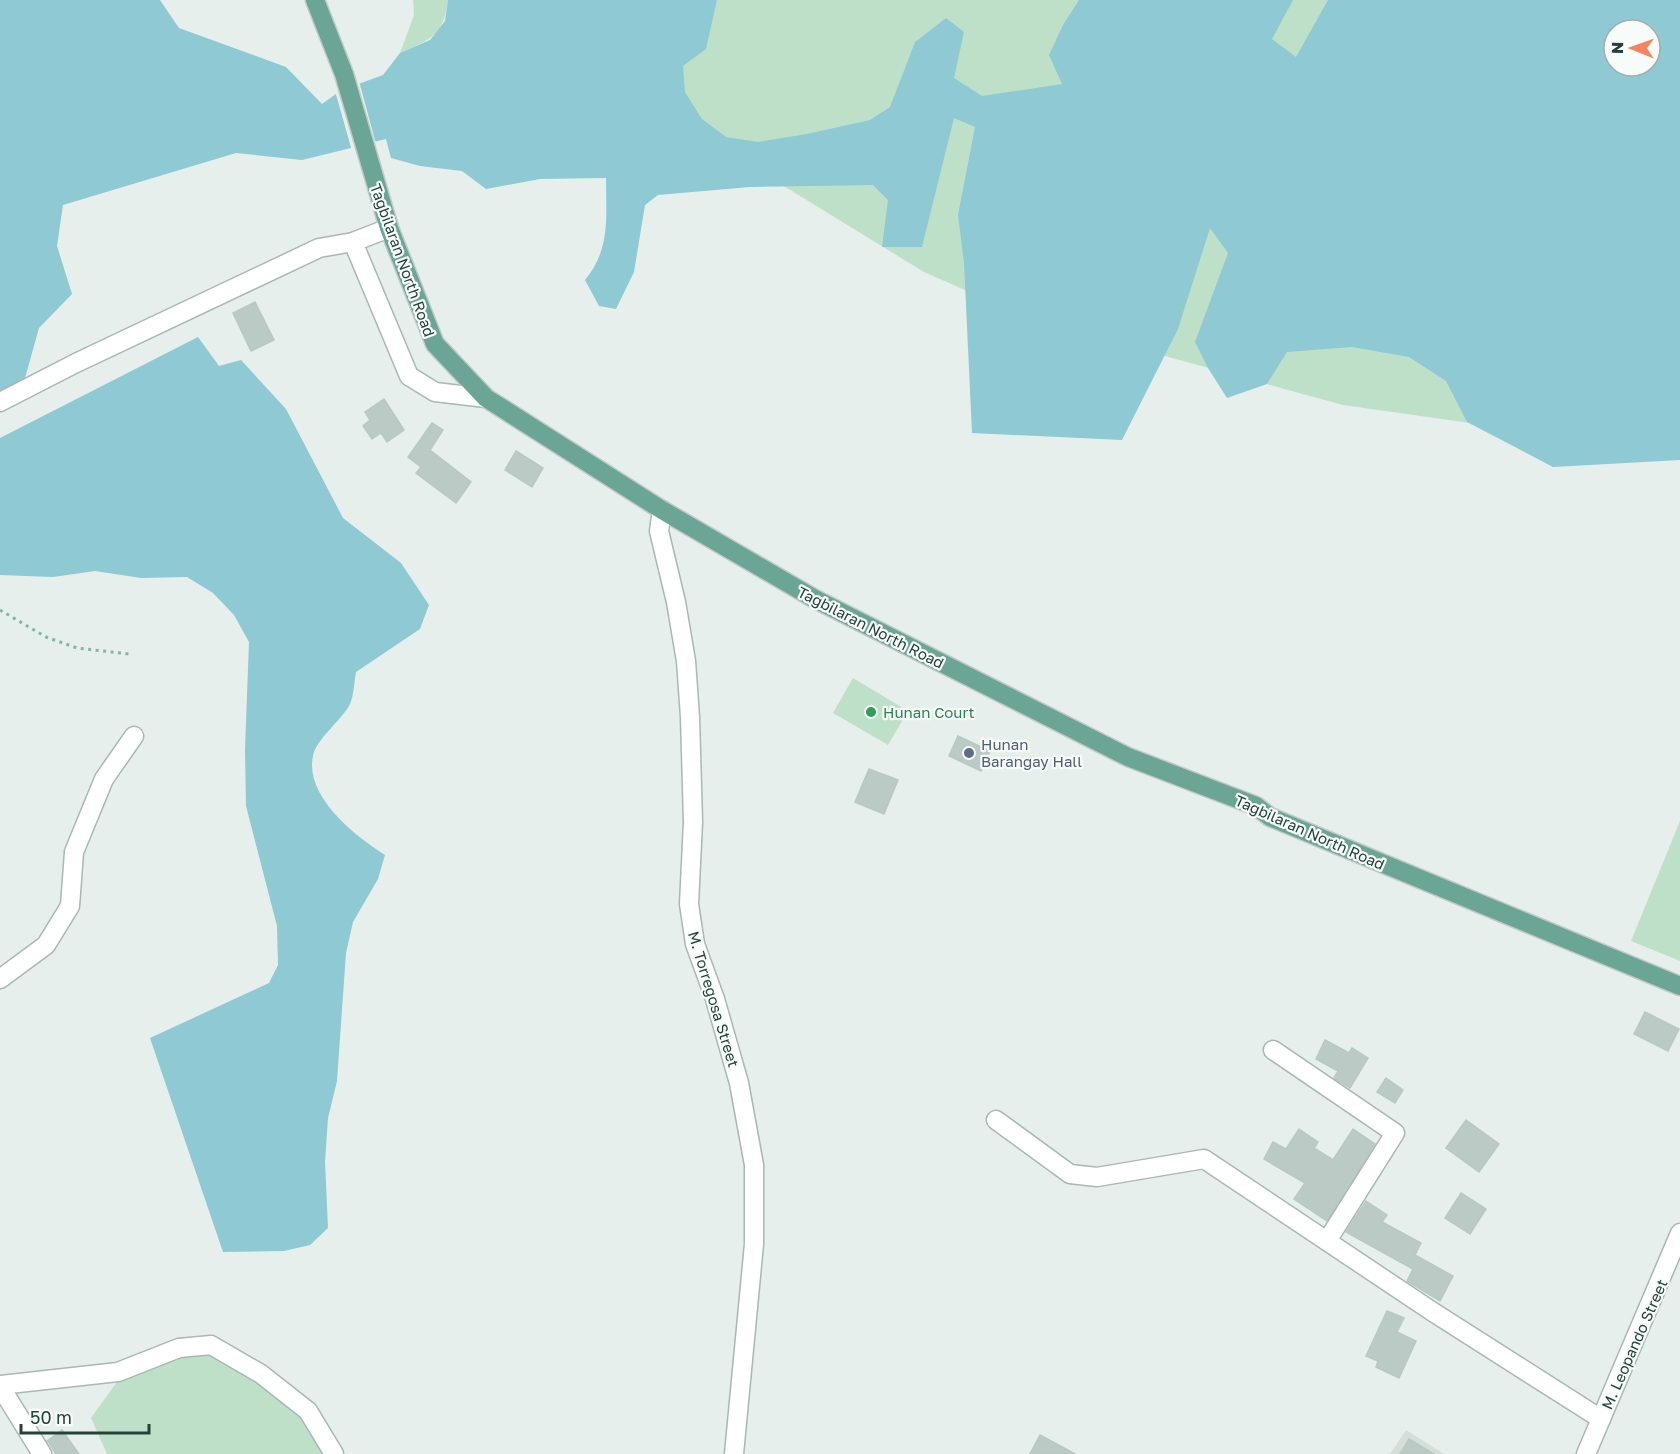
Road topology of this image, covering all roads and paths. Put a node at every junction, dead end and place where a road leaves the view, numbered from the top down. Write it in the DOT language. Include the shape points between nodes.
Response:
graph roads {
  1 [pos="315,0"];
  2 [pos="389,228"];
  3 [pos="353,242"];
  4 [pos="486,398"];
  5 [pos="0,402"];
  6 [pos="662,510"];
  7 [pos="0,610"];
  8 [pos="129,654"];
  9 [pos="134,736"];
  10 [pos="0,979"];
  11 [pos="1680,986"];
  12 [pos="1273,1050"];
  13 [pos="996,1120"];
  14 [pos="1680,1233"];
  15 [pos="1327,1241"];
  16 [pos="0,1385"];
  17 [pos="1601,1419"];
  18 [pos="42,1454"];
  19 [pos="334,1454"];
  20 [pos="734,1454"];
  21 [pos="1586,1454"];
  1 -- 2 [label="main road, Tagbilaran North Road" via="344,74"];
  2 -- 3 [label="street"];
  2 -- 4 [label="main road, Tagbilaran North Road" via="435,344"];
  3 -- 4 [label="street" via="409,376 435,392"];
  3 -- 5 [label="street" via="319,248"];
  4 -- 6 [label="main road, Tagbilaran North Road"];
  6 -- 11 [label="main road, Tagbilaran North Road" via="815,599 1128,757 1256,806 1270,817"];
  6 -- 20 [label="street, M. Torregosa Street" via="659,531 676,602 688,694 693,822 689,904 695,944 739,1083 754,1165 754,1245"];
  7 -- 8 [label="path" via="46,637 77,648"];
  9 -- 10 [label="street" via="104,778 74,852 70,906 46,945"];
  12 -- 15 [label="street" via="1395,1133"];
  13 -- 15 [label="street" via="1070,1174 1097,1177 1204,1159"];
  14 -- 17 [label="street, M. Leopando Street"];
  15 -- 17 [label="street"];
  16 -- 18 [label="street"];
  16 -- 19 [label="street" via="117,1372 178,1348 211,1345 261,1374 308,1411"];
  17 -- 21 [label="street, M. Leopando Street"];
}
